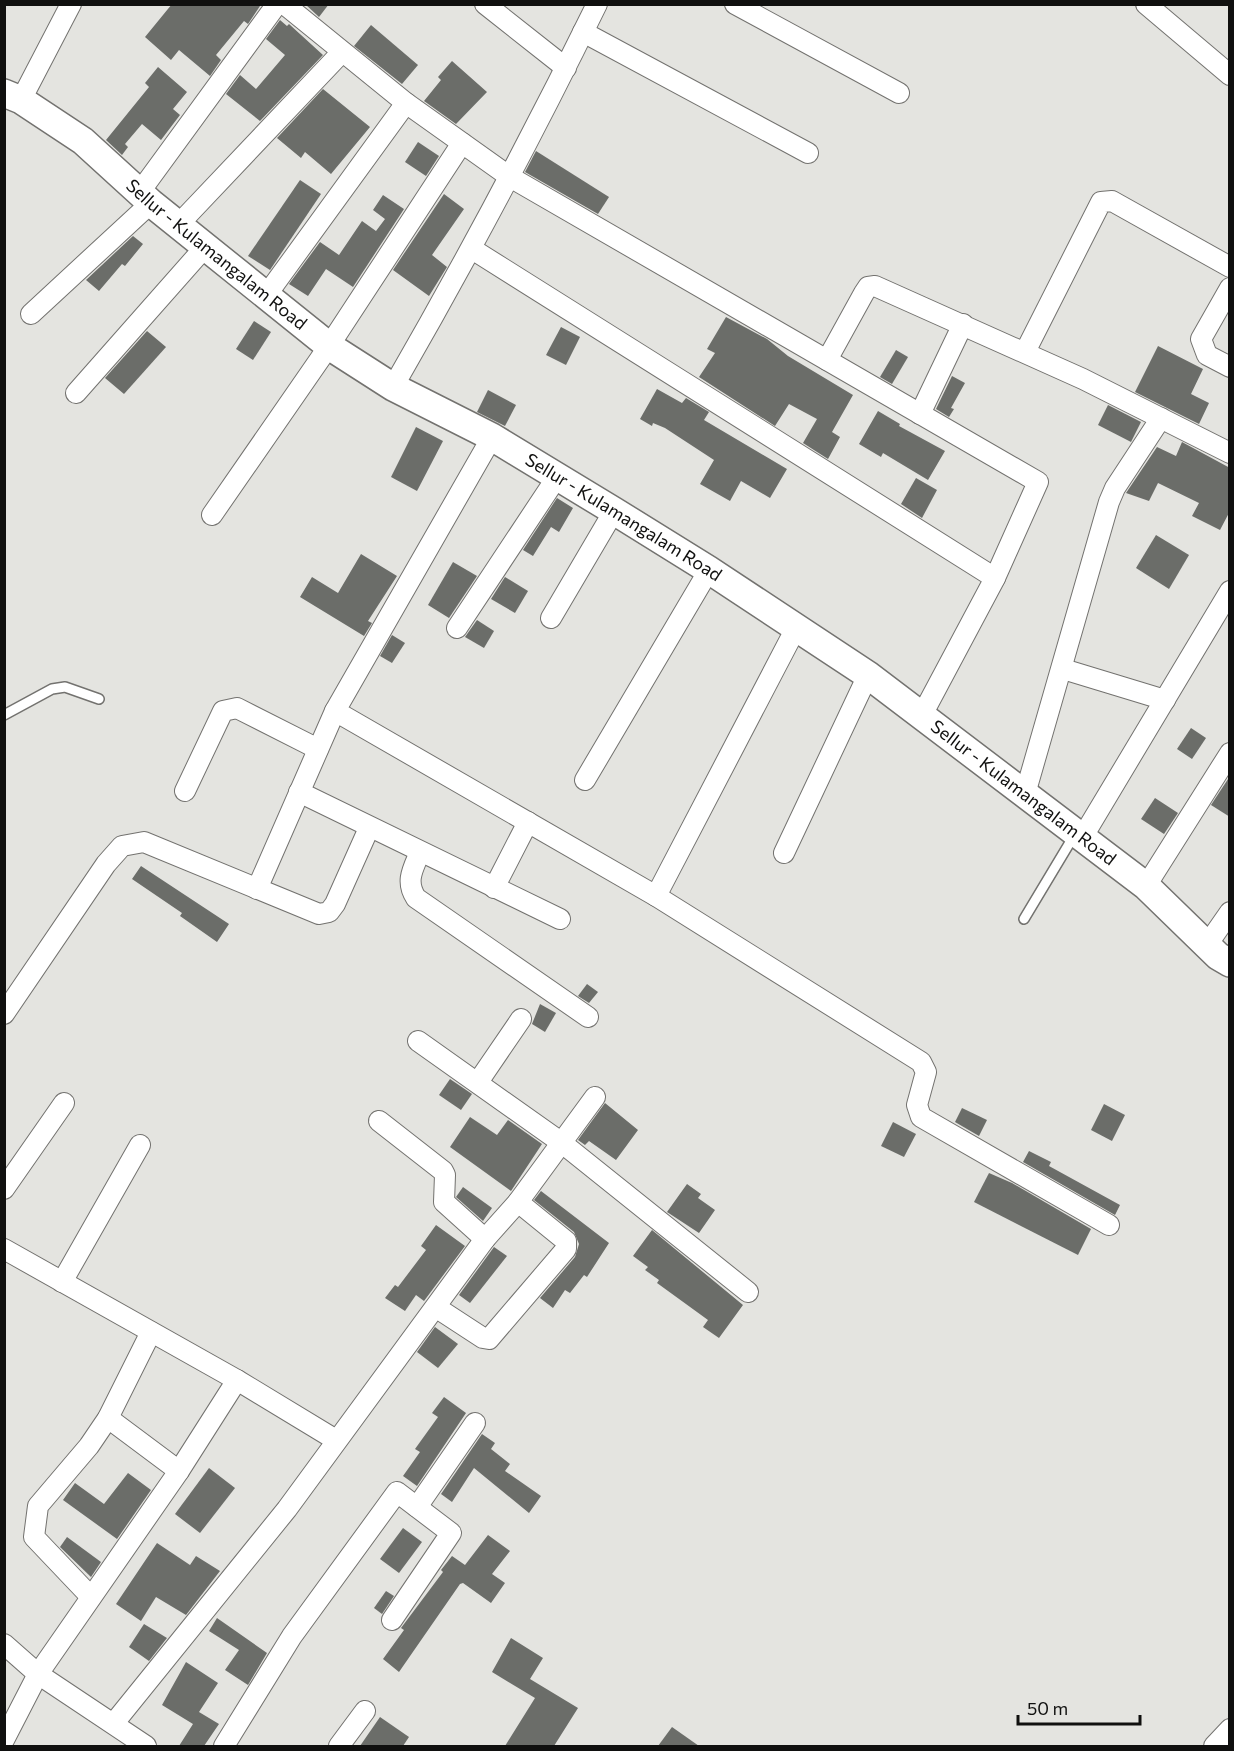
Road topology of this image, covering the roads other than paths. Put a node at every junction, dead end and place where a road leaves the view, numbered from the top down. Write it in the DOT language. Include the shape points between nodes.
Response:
graph roads {
  1 [pos="71,4"];
  2 [pos="277,4"];
  3 [pos="284,4"];
  4 [pos="485,4"];
  5 [pos="597,4"];
  6 [pos="735,4"];
  7 [pos="1146,4"];
  8 [pos="583,32"];
  9 [pos="342,52"];
  10 [pos="566,68"];
  11 [pos="1230,75"];
  12 [pos="899,93"];
  13 [pos="13,96"];
  14 [pos="405,103"];
  15 [pos="462,143"];
  16 [pos="808,153"];
  17 [pos="510,177"];
  18 [pos="145,198"];
  19 [pos="178,225"];
  20 [pos="205,247"];
  21 [pos="472,249"];
  22 [pos="1230,267"];
  23 [pos="1230,288"];
  24 [pos="265,297"];
  25 [pos="31,314"];
  26 [pos="963,324"];
  27 [pos="329,346"];
  28 [pos="1025,352"];
  29 [pos="827,360"];
  30 [pos="1230,367"];
  31 [pos="393,387"];
  32 [pos="76,393"];
  33 [pos="920,414"];
  34 [pos="1161,418"];
  35 [pos="492,437"];
  36 [pos="1230,453"];
  37 [pos="557,477"];
  38 [pos="614,511"];
  39 [pos="212,515"];
  40 [pos="710,570"];
  41 [pos="995,578"];
  42 [pos="1230,591"];
  43 [pos="551,618"];
  44 [pos="457,628"];
  45 [pos="796,628"];
  46 [pos="1063,669"];
  47 [pos="868,675"];
  48 [pos="99,699"];
  49 [pos="1165,700"];
  50 [pos="335,711"];
  51 [pos="4,715"];
  52 [pos="922,715"];
  53 [pos="318,749"];
  54 [pos="1230,753"];
  55 [pos="585,780"];
  56 [pos="185,790"];
  57 [pos="299,792"];
  58 [pos="1025,794"];
  59 [pos="528,822"];
  60 [pos="369,828"];
  61 [pos="1079,836"];
  62 [pos="420,852"];
  63 [pos="784,853"];
  64 [pos="1146,886"];
  65 [pos="494,888"];
  66 [pos="257,889"];
  67 [pos="656,896"];
  68 [pos="1230,912"];
  69 [pos="560,920"];
  70 [pos="1024,920"];
  71 [pos="1207,945"];
  72 [pos="1230,963"];
  73 [pos="4,1014"];
  74 [pos="588,1017"];
  75 [pos="521,1019"];
  76 [pos="418,1041"];
  77 [pos="478,1083"];
  78 [pos="595,1097"];
  79 [pos="64,1103"];
  80 [pos="379,1121"];
  81 [pos="561,1143"];
  82 [pos="140,1145"];
  83 [pos="4,1190"];
  84 [pos="518,1202"];
  85 [pos="1109,1225"];
  86 [pos="485,1239"];
  87 [pos="4,1249"];
  88 [pos="62,1282"];
  89 [pos="748,1292"];
  90 [pos="437,1308"];
  91 [pos="151,1332"];
  92 [pos="237,1380"];
  93 [pos="108,1418"];
  94 [pos="474,1423"];
  95 [pos="336,1440"];
  96 [pos="179,1471"];
  97 [pos="417,1507"];
  98 [pos="91,1597"];
  99 [pos="392,1620"];
  100 [pos="4,1644"];
  101 [pos="38,1674"];
  102 [pos="364,1711"];
  103 [pos="114,1724"];
  104 [pos="1230,1730"];
  105 [pos="8,1742"];
  106 [pos="146,1746"];
  107 [pos="224,1746"];
  108 [pos="339,1746"];
  109 [pos="1214,1746"];
  1 -- 13 [label="street"];
  2 -- 18 [label="street"];
  3 -- 9 [label="street"];
  4 -- 10 [label="street"];
  5 -- 8 [label="street"];
  6 -- 12 [label="street"];
  7 -- 11 [label="street"];
  8 -- 10 [label="street"];
  8 -- 16 [label="street"];
  9 -- 14 [label="street"];
  9 -- 19 [label="street"];
  10 -- 17 [label="street"];
  13 -- 18 [label="main road, Sellur - Kulamangalam Road" via="83,141"];
  14 -- 15 [label="street"];
  14 -- 24 [label="street"];
  15 -- 17 [label="street"];
  15 -- 27 [label="street"];
  17 -- 21 [label="street"];
  17 -- 29 [label="street"];
  18 -- 19 [label="main road, Sellur - Kulamangalam Road"];
  18 -- 25 [label="street"];
  19 -- 20 [label="main road, Sellur - Kulamangalam Road"];
  20 -- 24 [label="main road, Sellur - Kulamangalam Road"];
  20 -- 32 [label="street"];
  21 -- 31 [label="street"];
  21 -- 41 [label="street"];
  22 -- 28 [label="street" via="1112,201 1101,202"];
  23 -- 30 [label="street" via="1202,339 1207,355"];
  24 -- 27 [label="main road, Sellur - Kulamangalam Road"];
  26 -- 28 [label="street"];
  26 -- 29 [label="street" via="875,286 868,287"];
  26 -- 33 [label="street"];
  27 -- 31 [label="main road, Sellur - Kulamangalam Road"];
  27 -- 39 [label="street"];
  28 -- 34 [label="street"];
  29 -- 33 [label="street"];
  31 -- 35 [label="main road, Sellur - Kulamangalam Road"];
  33 -- 41 [label="street" via="1038,482"];
  34 -- 36 [label="street"];
  34 -- 46 [label="street" via="1112,495"];
  35 -- 37 [label="main road, Sellur - Kulamangalam Road"];
  35 -- 50 [label="street"];
  37 -- 38 [label="main road, Sellur - Kulamangalam Road"];
  37 -- 44 [label="street"];
  38 -- 40 [label="main road, Sellur - Kulamangalam Road"];
  38 -- 43 [label="street"];
  40 -- 45 [label="main road, Sellur - Kulamangalam Road"];
  40 -- 55 [label="street"];
  41 -- 52 [label="street"];
  42 -- 49 [label="street"];
  45 -- 47 [label="main road, Sellur - Kulamangalam Road"];
  45 -- 67 [label="street"];
  46 -- 49 [label="street"];
  46 -- 58 [label="street"];
  47 -- 52 [label="main road, Sellur - Kulamangalam Road"];
  47 -- 63 [label="street"];
  48 -- 51 [label="lane" via="65,687 52,688"];
  49 -- 61 [label="street"];
  50 -- 53 [label="street"];
  50 -- 59 [label="street"];
  52 -- 58 [label="main road, Sellur - Kulamangalam Road"];
  53 -- 56 [label="street" via="237,708 229,708 223,711"];
  53 -- 57 [label="street"];
  54 -- 64 [label="street"];
  57 -- 60 [label="street"];
  57 -- 66 [label="street"];
  58 -- 61 [label="main road, Sellur - Kulamangalam Road"];
  59 -- 65 [label="street"];
  59 -- 67 [label="street"];
  60 -- 62 [label="street"];
  60 -- 66 [label="street" via="329,912 319,914"];
  61 -- 64 [label="main road, Sellur - Kulamangalam Road"];
  61 -- 70 [label="lane"];
  62 -- 65 [label="street"];
  62 -- 74 [label="street" via="410,879 416,898"];
  64 -- 71 [label="main road, Sellur - Kulamangalam Road"];
  65 -- 69 [label="street"];
  66 -- 73 [label="street" via="144,842 122,846"];
  67 -- 85 [label="street" via="921,1062 926,1072 917,1105 921,1117"];
  68 -- 71 [label="street"];
  71 -- 72 [label="main road, Sellur - Kulamangalam Road"];
  75 -- 77 [label="street"];
  76 -- 77 [label="street"];
  77 -- 81 [label="street"];
  78 -- 81 [label="street"];
  79 -- 83 [label="street"];
  80 -- 86 [label="street" via="443,1171 444,1202"];
  81 -- 84 [label="street"];
  81 -- 89 [label="street"];
  82 -- 88 [label="street"];
  84 -- 86 [label="street"];
  84 -- 90 [label="street" via="566,1241 566,1249 489,1339"];
  86 -- 90 [label="street"];
  87 -- 88 [label="street"];
  88 -- 91 [label="street"];
  90 -- 95 [label="street"];
  91 -- 92 [label="street"];
  91 -- 93 [label="street"];
  92 -- 95 [label="street"];
  92 -- 96 [label="street"];
  93 -- 96 [label="street"];
  93 -- 98 [label="street" via="38,1506 35,1520 34,1537"];
  94 -- 97 [label="street"];
  95 -- 103 [label="street" via="287,1509"];
  96 -- 98 [label="street"];
  97 -- 99 [label="street" via="451,1533"];
  97 -- 107 [label="street" via="397,1492 292,1636"];
  98 -- 101 [label="street"];
  100 -- 101 [label="street"];
  101 -- 103 [label="street"];
  101 -- 105 [label="street"];
  102 -- 108 [label="street"];
  103 -- 106 [label="street"];
  104 -- 109 [label="street"];
}
